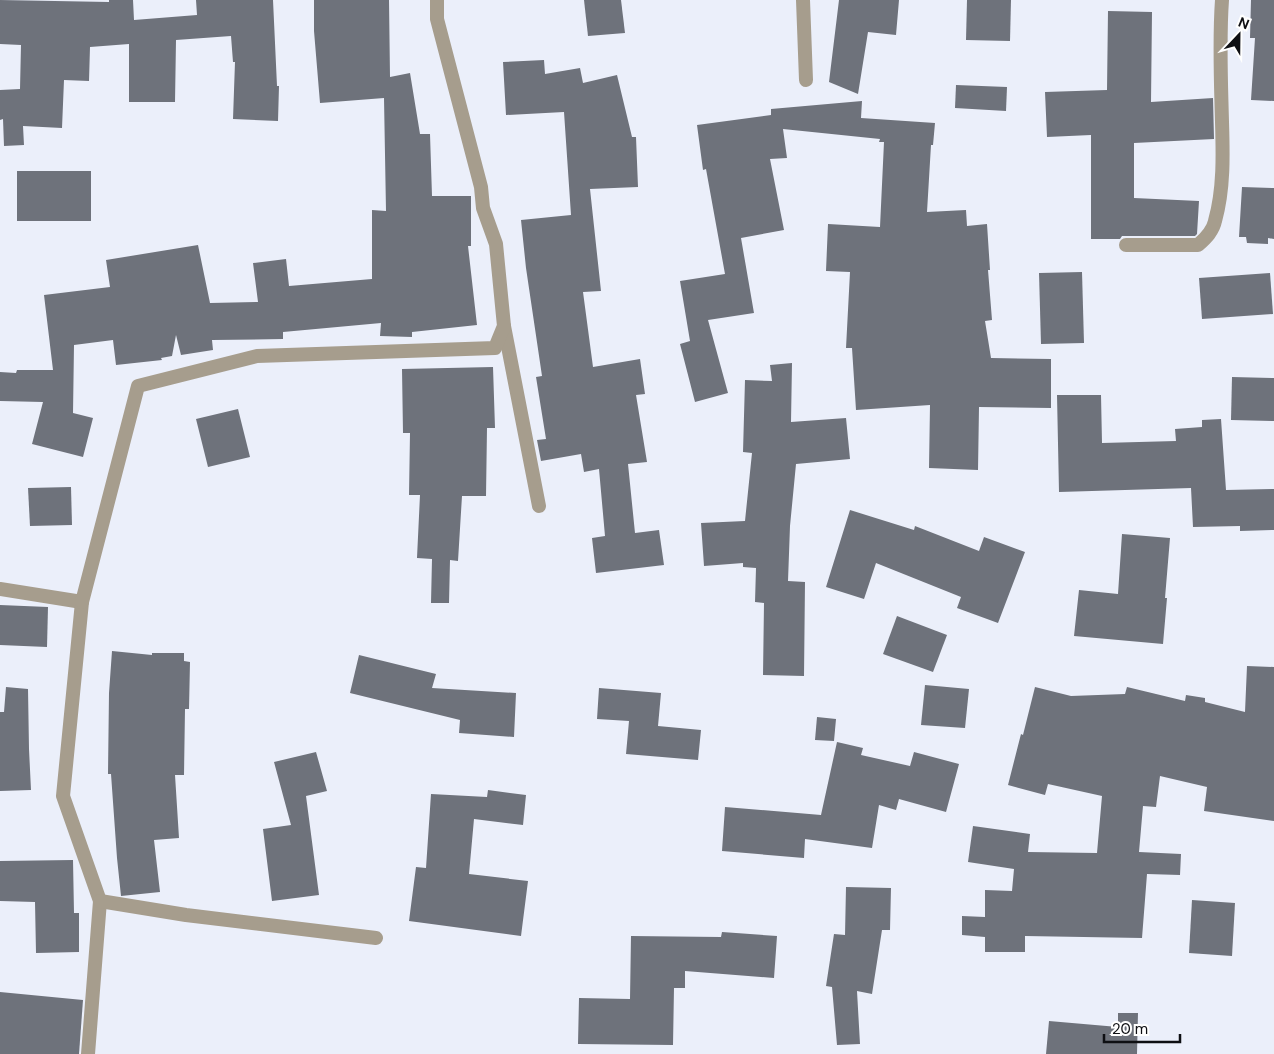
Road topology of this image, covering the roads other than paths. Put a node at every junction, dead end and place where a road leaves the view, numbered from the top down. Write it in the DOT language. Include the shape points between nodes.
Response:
graph roads {
  1 [pos="437,0"];
  2 [pos="803,0"];
  3 [pos="1222,0"];
  4 [pos="806,80"];
  5 [pos="1126,244"];
  6 [pos="504,326"];
  7 [pos="539,506"];
  8 [pos="0,589"];
  9 [pos="82,602"];
  10 [pos="100,901"];
  11 [pos="376,938"];
  12 [pos="88,1054"];
  1 -- 6 [label="street" via="437,19 496,244"];
  2 -- 4 [label="street"];
  3 -- 5 [label="street" via="1223,148 1215,222 1198,246"];
  6 -- 7 [label="street"];
  6 -- 9 [label="street" via="494,348 257,356 138,386"];
  8 -- 9 [label="street"];
  9 -- 10 [label="street" via="63,796"];
  10 -- 11 [label="street"];
  10 -- 12 [label="street"];
}
